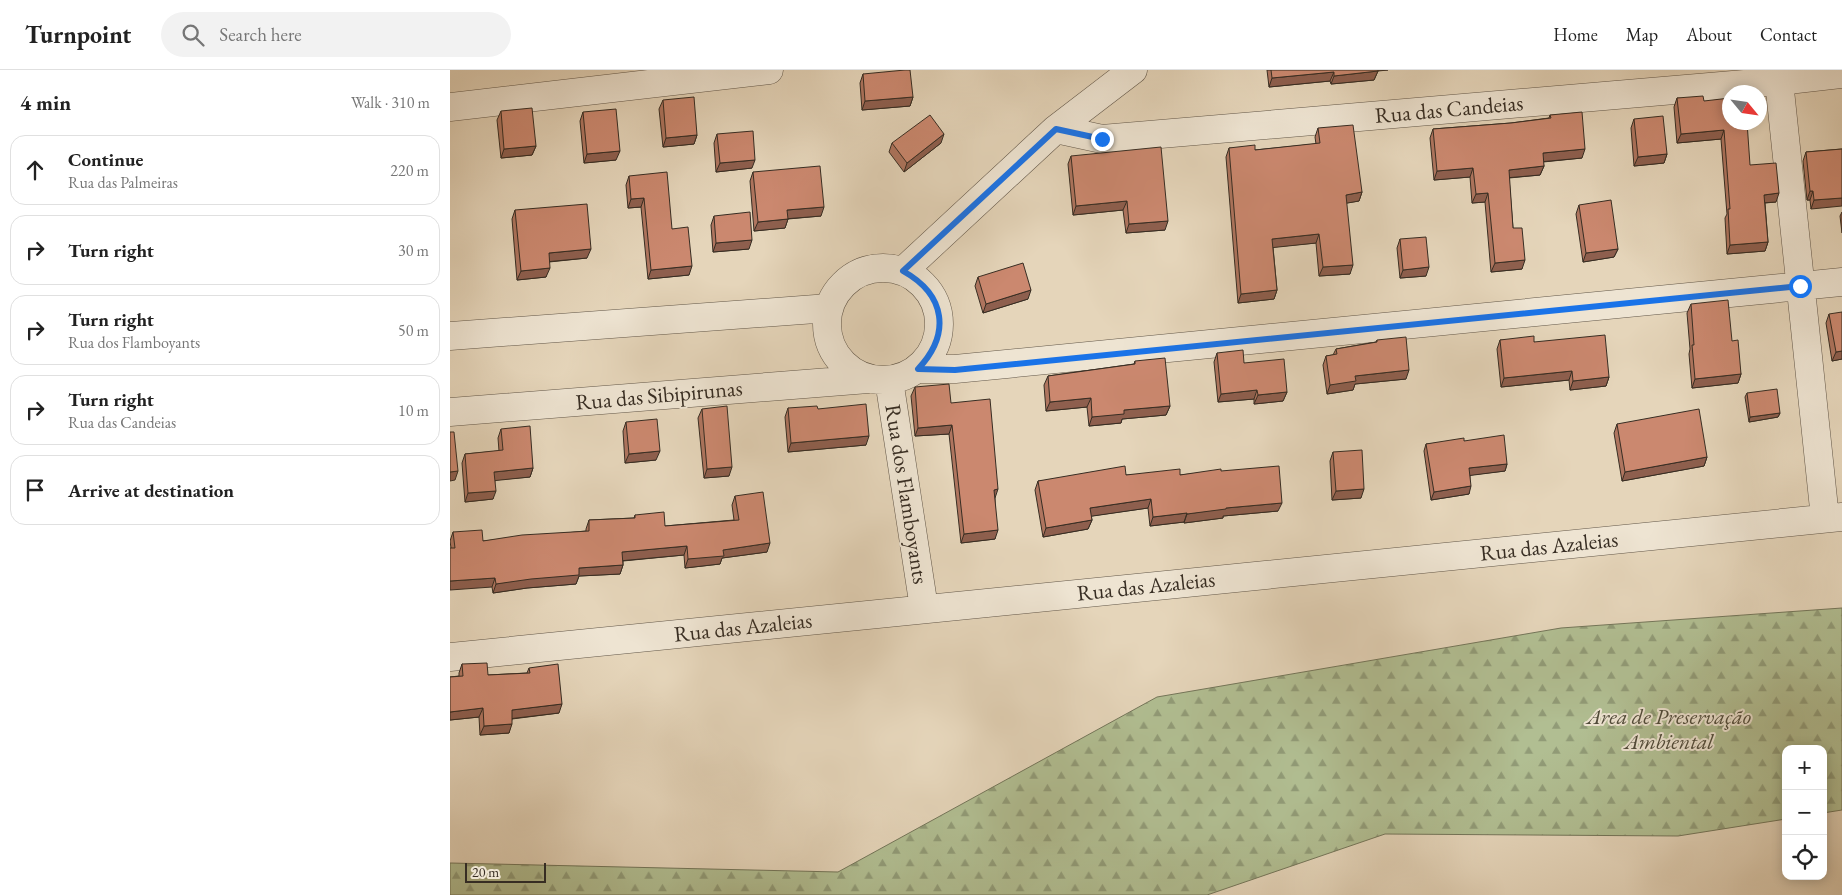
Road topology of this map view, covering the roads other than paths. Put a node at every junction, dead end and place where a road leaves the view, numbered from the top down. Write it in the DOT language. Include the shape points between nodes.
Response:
graph roads {
  1 [pos="769,70"];
  2 [pos="1133,70"];
  3 [pos="1842,74"];
  4 [pos="1779,81"];
  5 [pos="450,106"];
  6 [pos="1056,129"];
  7 [pos="903,271"];
  8 [pos="1842,282"];
  9 [pos="1800,286"];
  10 [pos="829,308"];
  11 [pos="450,336"];
  12 [pos="918,369"];
  13 [pos="878,380"];
  14 [pos="450,412"];
  15 [pos="1834,517"];
  16 [pos="924,608"];
  17 [pos="450,657"];
  1 -- 5 [label="street"];
  2 -- 6 [label="street"];
  3 -- 4 [label="street, Rua das Candeias"];
  4 -- 6 [label="street, Rua das Candeias" via="1102,139"];
  4 -- 9 [label="street"];
  6 -- 7 [label="street"];
  7 -- 10 [label="street" via="885,267 867,270 850,278 837,291"];
  7 -- 12 [label="street" via="918,279 930,292 940,324 930,357"];
  8 -- 9 [label="street"];
  9 -- 12 [label="street" via="955,370"];
  9 -- 15 [label="street"];
  10 -- 11 [label="street"];
  10 -- 13 [label="street" via="826,326 838,359 851,371"];
  12 -- 13 [label="street" via="904,377"];
  13 -- 14 [label="street, Rua das Sibipirunas"];
  13 -- 16 [label="street, Rua dos Flamboyants"];
  15 -- 16 [label="street, Rua das Azaleias"];
  16 -- 17 [label="street, Rua das Azaleias"];
}
